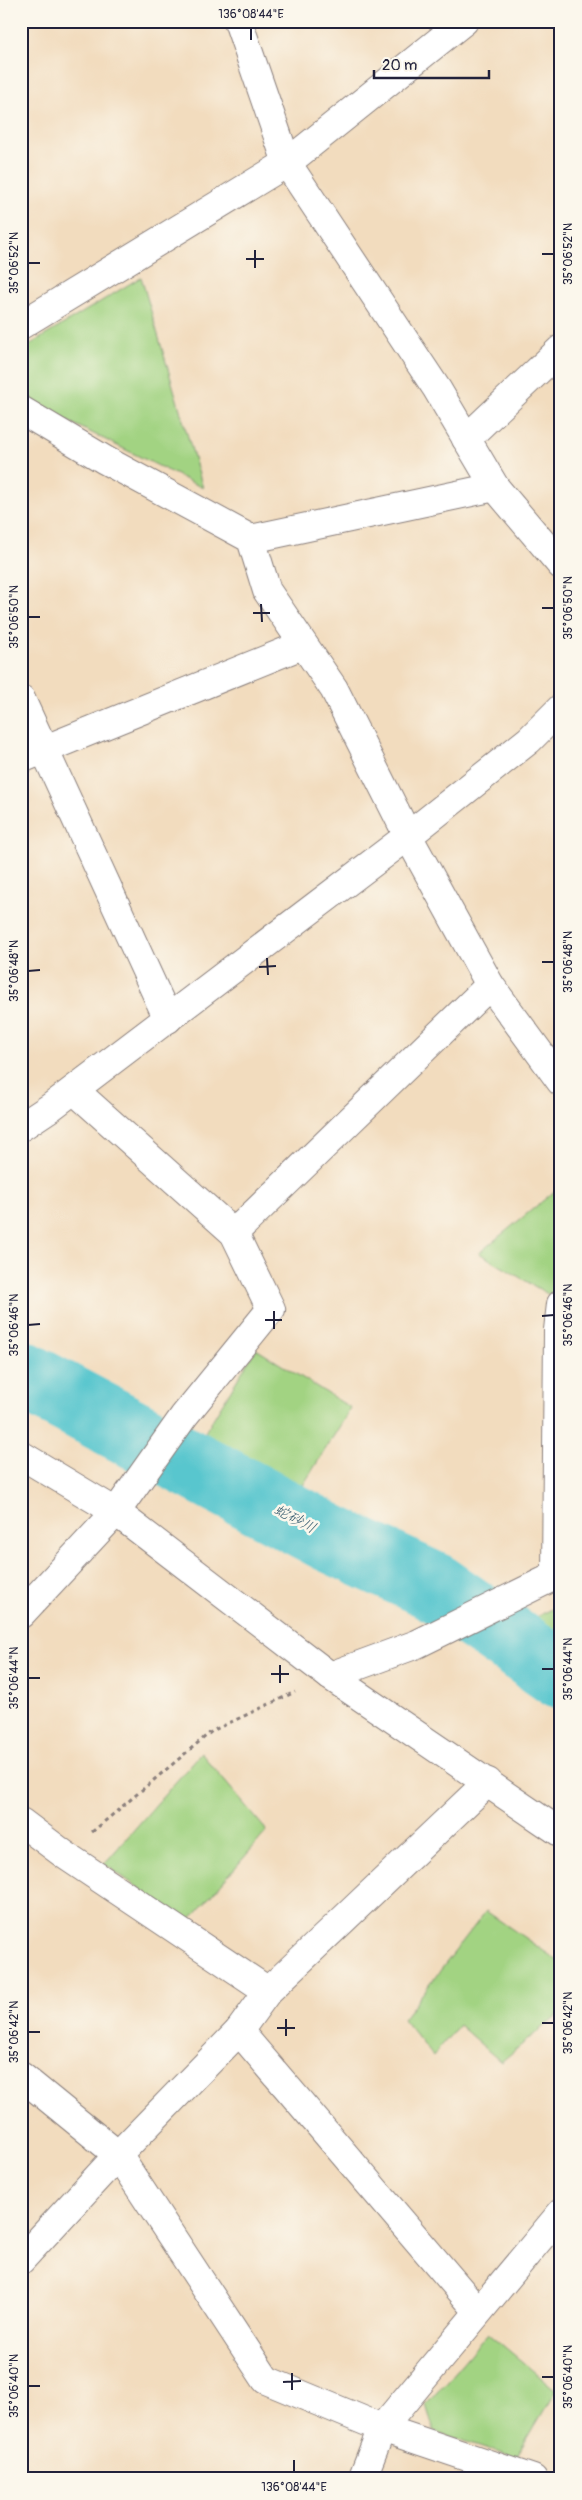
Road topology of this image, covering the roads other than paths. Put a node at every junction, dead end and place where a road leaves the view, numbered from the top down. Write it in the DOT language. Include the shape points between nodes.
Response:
graph roads {
  1 [pos="238,21"];
  2 [pos="464,21"];
  3 [pos="287,163"];
  4 [pos="21,325"];
  5 [pos="561,349"];
  6 [pos="21,410"];
  7 [pos="466,439"];
  8 [pos="495,487"];
  9 [pos="251,539"];
  10 [pos="561,565"];
  11 [pos="302,644"];
  12 [pos="21,699"];
  13 [pos="561,708"];
  14 [pos="33,754"];
  15 [pos="408,836"];
  16 [pos="490,984"];
  17 [pos="168,1019"];
  18 [pos="558,1069"];
  19 [pos="74,1090"];
  20 [pos="21,1127"];
  21 [pos="234,1233"];
  22 [pos="561,1304"];
  23 [pos="21,1455"];
  24 [pos="116,1512"];
  25 [pos="558,1575"];
  26 [pos="21,1614"];
  27 [pos="330,1676"];
  28 [pos="488,1782"];
  29 [pos="21,1822"];
  30 [pos="561,1832"];
  31 [pos="268,1991"];
  32 [pos="239,2031"];
  33 [pos="21,2076"];
  34 [pos="118,2155"];
  35 [pos="561,2213"];
  36 [pos="21,2260"];
  37 [pos="478,2311"];
  38 [pos="382,2428"];
  39 [pos="362,2479"];
  40 [pos="533,2479"];
  1 -- 3 [label="street"];
  2 -- 3 [label="street"];
  3 -- 4 [label="street"];
  3 -- 7 [label="street"];
  5 -- 7 [label="street"];
  6 -- 9 [label="street" via="105,460"];
  7 -- 8 [label="street"];
  8 -- 9 [label="street"];
  8 -- 10 [label="street"];
  9 -- 11 [label="street" via="268,591"];
  11 -- 14 [label="street"];
  11 -- 15 [label="street" via="334,689"];
  12 -- 14 [label="street"];
  13 -- 15 [label="street" via="529,740"];
  14 -- 17 [label="street"];
  15 -- 16 [label="street"];
  15 -- 17 [label="street"];
  16 -- 18 [label="street"];
  16 -- 21 [label="street"];
  17 -- 19 [label="street"];
  19 -- 20 [label="street"];
  19 -- 21 [label="street"];
  21 -- 24 [label="street" via="271,1309 184,1416"];
  22 -- 25 [label="street" via="558,1330"];
  23 -- 24 [label="street"];
  24 -- 26 [label="street"];
  24 -- 27 [label="street"];
  25 -- 27 [label="street" via="417,1644"];
  27 -- 28 [label="street"];
  28 -- 30 [label="street"];
  28 -- 31 [label="street"];
  29 -- 31 [label="street"];
  31 -- 32 [label="street"];
  32 -- 34 [label="street"];
  32 -- 37 [label="street"];
  33 -- 34 [label="street"];
  34 -- 36 [label="street"];
  34 -- 38 [label="street" via="266,2380"];
  35 -- 37 [label="street"];
  37 -- 38 [label="street"];
  38 -- 39 [label="street"];
  38 -- 40 [label="street"];
}
